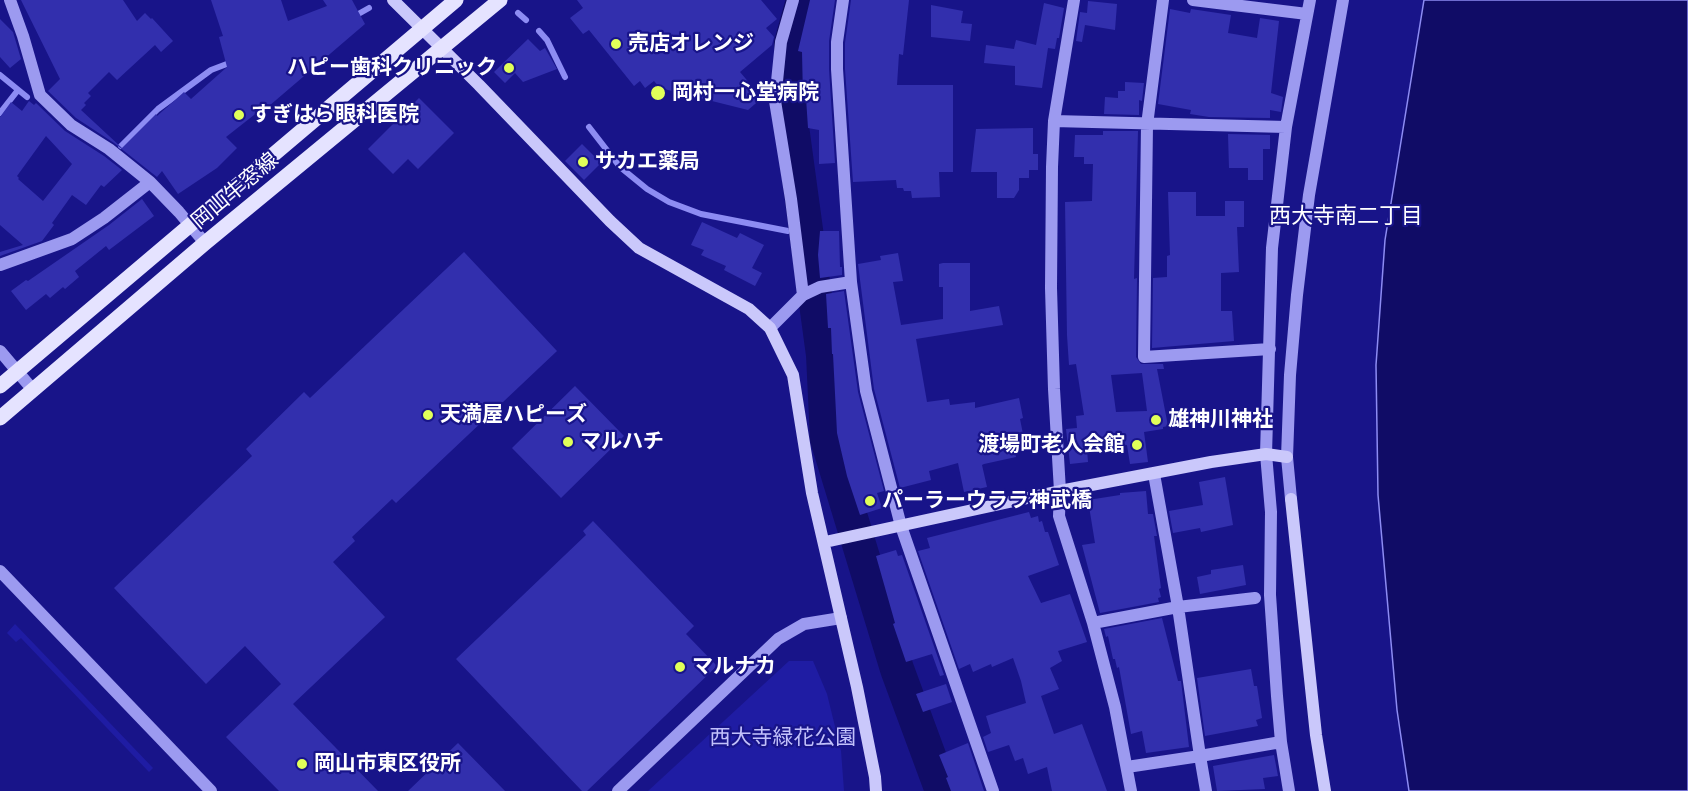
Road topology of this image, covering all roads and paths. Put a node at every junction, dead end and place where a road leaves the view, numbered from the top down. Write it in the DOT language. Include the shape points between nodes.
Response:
graph roads {
  1 [pos="10,0"];
  2 [pos="393,0"];
  3 [pos="456,0"];
  4 [pos="500,0"];
  5 [pos="793,0"];
  6 [pos="843,0"];
  7 [pos="1074,0"];
  8 [pos="1163,0"];
  9 [pos="1193,0"];
  10 [pos="1310,0"];
  11 [pos="1343,0"];
  12 [pos="1307,14"];
  13 [pos="421,28"];
  14 [pos="441,48"];
  15 [pos="1054,122"];
  16 [pos="1147,125"];
  17 [pos="1286,127"];
  18 [pos="150,182"];
  19 [pos="190,224"];
  20 [pos="206,243"];
  21 [pos="0,265"];
  22 [pos="851,282"];
  23 [pos="806,294"];
  24 [pos="770,328"];
  25 [pos="1269,349"];
  26 [pos="0,351"];
  27 [pos="16,372"];
  28 [pos="0,386"];
  29 [pos="33,390"];
  30 [pos="0,418"];
  31 [pos="1266,454"];
  32 [pos="1287,457"];
  33 [pos="1154,474"];
  34 [pos="1060,491"];
  35 [pos="900,526"];
  36 [pos="825,542"];
  37 [pos="0,571"];
  38 [pos="1255,598"];
  39 [pos="1178,607"];
  40 [pos="841,618"];
  41 [pos="1093,623"];
  42 [pos="1281,742"];
  43 [pos="1200,756"];
  44 [pos="1127,767"];
  45 [pos="211,791"];
  46 [pos="618,791"];
  47 [pos="876,791"];
  48 [pos="993,791"];
  49 [pos="1131,791"];
  50 [pos="1206,791"];
  51 [pos="1289,791"];
  52 [pos="1325,791"];
  1 -- 18 [label="street" via="40,95 71,125"];
  2 -- 13 [label="street"];
  3 -- 13 [label="main road, 岡山牛窓線"];
  4 -- 14 [label="main road, 岡山牛窓線"];
  5 -- 23 [label="street" via="781,42 775,101"];
  6 -- 22 [label="street" via="837,69"];
  7 -- 15 [label="street"];
  8 -- 16 [label="street"];
  9 -- 12 [label="street"];
  10 -- 12 [label="street"];
  11 -- 32 [label="street" via="1299,273"];
  12 -- 17 [label="street"];
  13 -- 14 [label="street"];
  13 -- 19 [label="main road, 岡山牛窓線"];
  14 -- 20 [label="main road, 岡山牛窓線"];
  14 -- 24 [label="street" via="639,248 749,309"];
  15 -- 16 [label="street"];
  15 -- 34 [label="street" via="1051,288"];
  16 -- 17 [label="street"];
  16 -- 25 [label="street" via="1144,357"];
  17 -- 25 [label="street" via="1272,248"];
  18 -- 19 [label="street"];
  18 -- 21 [label="street" via="72,239"];
  19 -- 20 [label="street"];
  19 -- 27 [label="main road, 岡山牛窓線"];
  20 -- 29 [label="main road, 岡山牛窓線"];
  22 -- 23 [label="street" via="820,287"];
  22 -- 35 [label="street" via="866,391"];
  23 -- 24 [label="street"];
  24 -- 36 [label="street" via="793,375 812,493"];
  25 -- 31 [label="street"];
  26 -- 27 [label="street"];
  27 -- 28 [label="main road, 岡山牛窓線"];
  27 -- 29 [label="street"];
  29 -- 30 [label="main road, 岡山牛窓線"];
  31 -- 32 [label="street"];
  31 -- 33 [label="street"];
  31 -- 42 [label="street" via="1271,512 1270,595"];
  32 -- 52 [label="street"];
  33 -- 34 [label="street"];
  33 -- 39 [label="street"];
  34 -- 35 [label="street"];
  34 -- 41 [label="street" via="1059,516"];
  35 -- 36 [label="street"];
  35 -- 48 [label="street"];
  36 -- 40 [label="street"];
  37 -- 45 [label="street"];
  38 -- 39 [label="street"];
  39 -- 41 [label="street"];
  39 -- 43 [label="street"];
  40 -- 46 [label="street" via="804,624 778,639"];
  40 -- 47 [label="street"];
  41 -- 44 [label="street"];
  42 -- 43 [label="street"];
  42 -- 51 [label="street"];
  43 -- 44 [label="street"];
  43 -- 50 [label="street"];
  44 -- 49 [label="street"];
}
